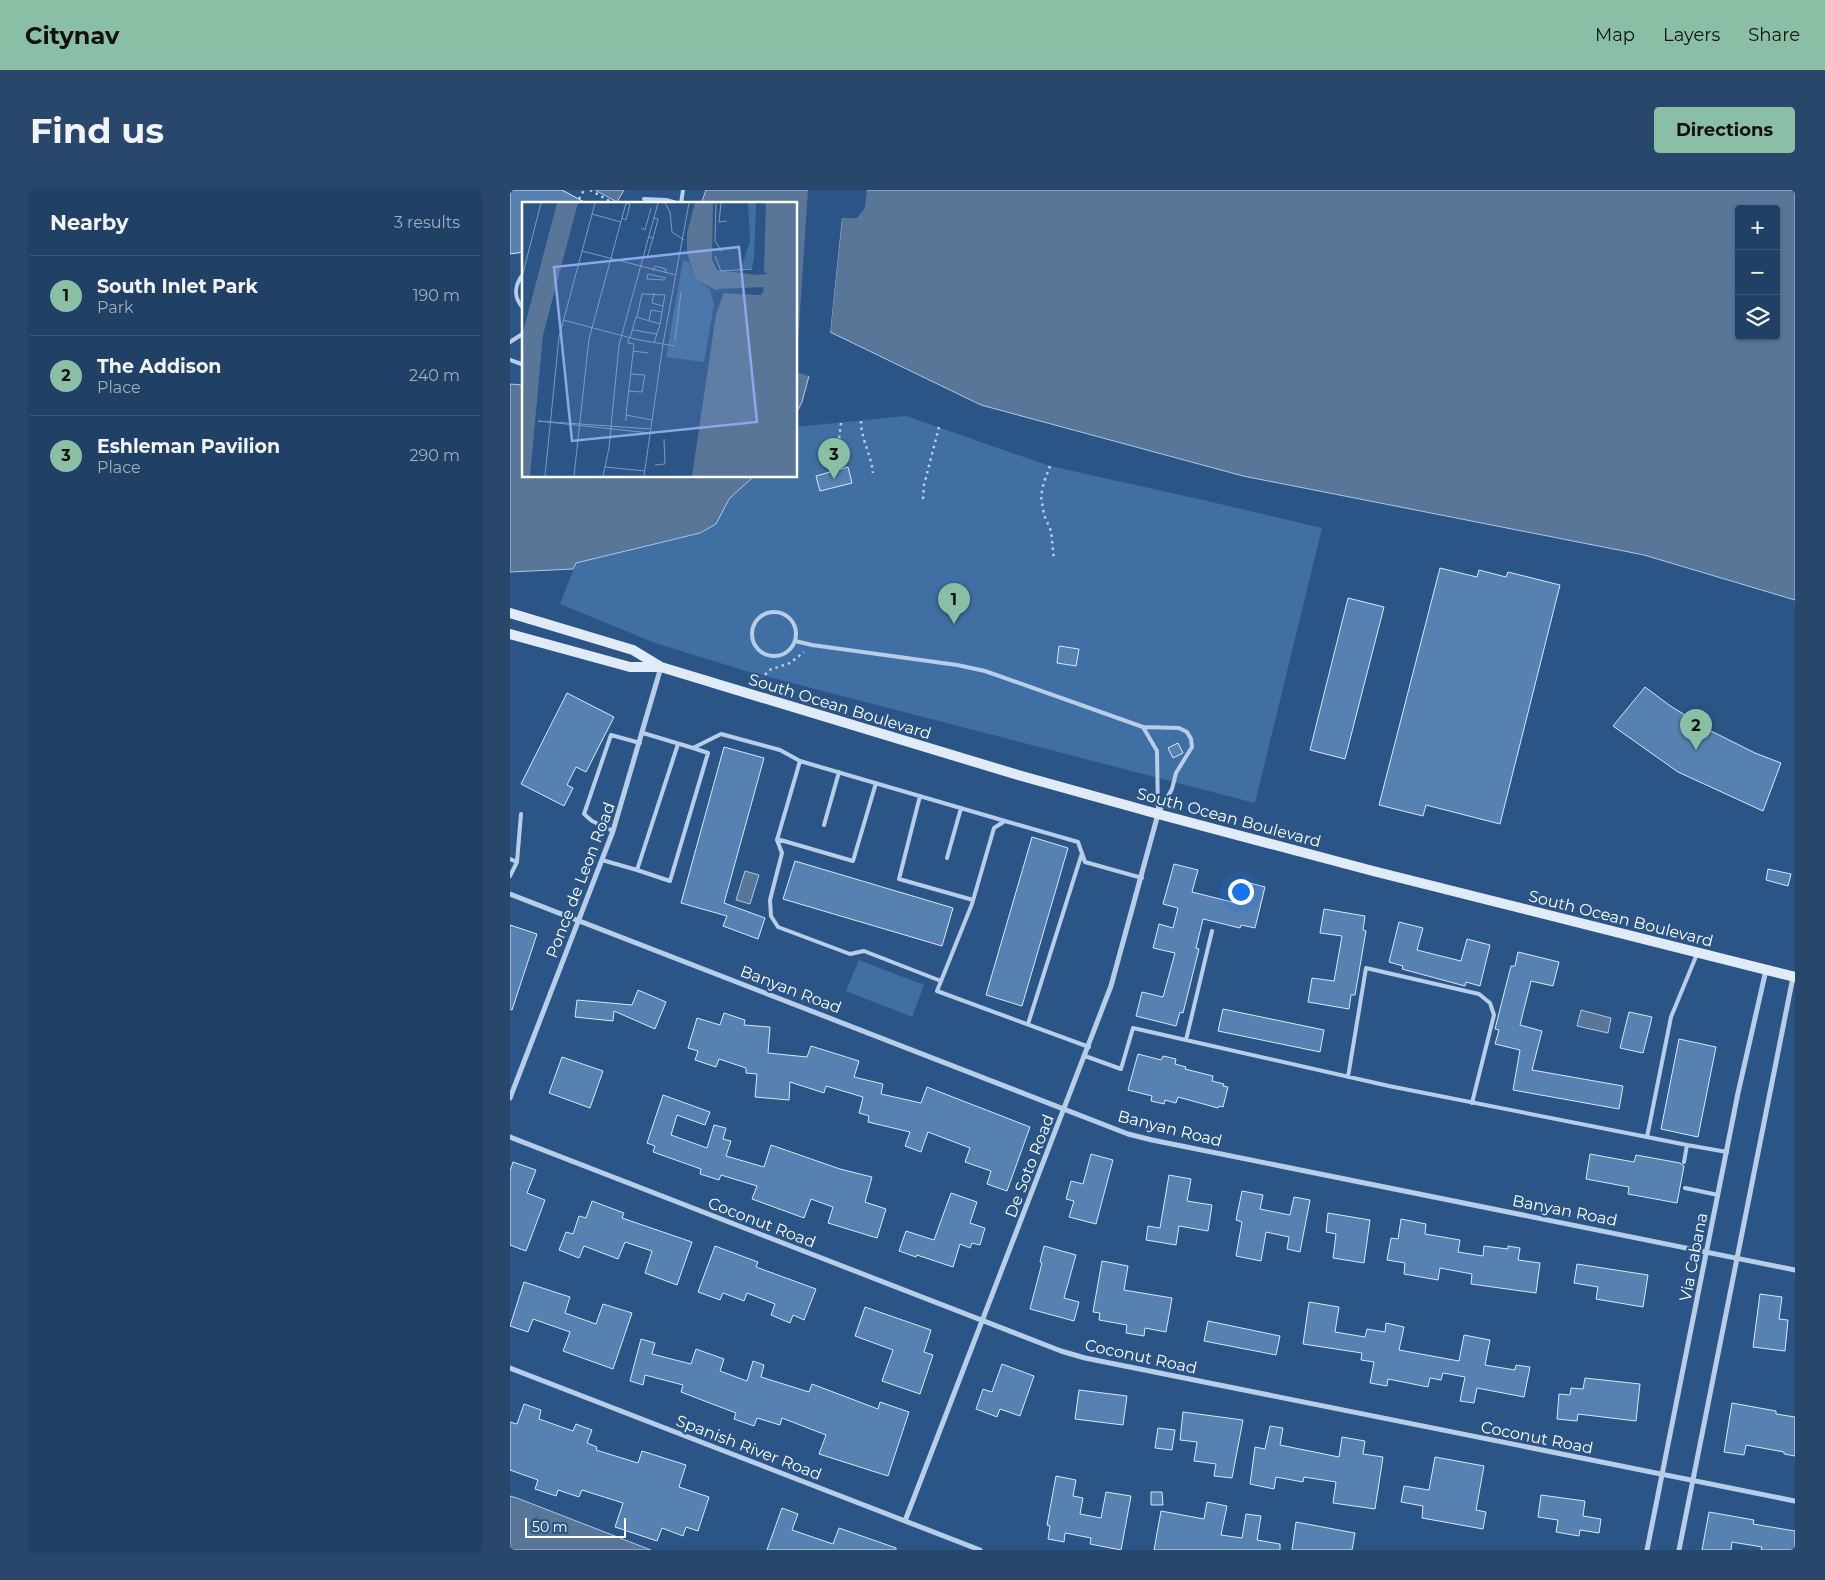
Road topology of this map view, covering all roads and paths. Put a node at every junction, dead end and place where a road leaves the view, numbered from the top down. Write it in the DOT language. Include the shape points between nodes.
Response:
graph roads {
  1 [pos="584,190"];
  2 [pos="590,190"];
  3 [pos="579,199"];
  4 [pos="644,199"];
  5 [pos="611,202"];
  6 [pos="673,202"];
  7 [pos="522,275"];
  8 [pos="522,307"];
  9 [pos="522,334"];
  10 [pos="510,342"];
  11 [pos="510,360"];
  12 [pos="522,364"];
  13 [pos="861,421"];
  14 [pos="841,423"];
  15 [pos="939,427"];
  16 [pos="840,464"];
  17 [pos="1050,466"];
  18 [pos="873,473"];
  19 [pos="923,500"];
  20 [pos="1054,559"];
  21 [pos="510,613"];
  22 [pos="510,634"];
  23 [pos="795,641"];
  24 [pos="812,645"];
  25 [pos="661,667"];
  26 [pos="751,694"];
  27 [pos="1143,727"];
  28 [pos="643,733"];
  29 [pos="640,743"];
  30 [pos="678,744"];
  31 [pos="693,748"];
  32 [pos="800,761"];
  33 [pos="839,772"];
  34 [pos="876,783"];
  35 [pos="920,796"];
  36 [pos="961,808"];
  37 [pos="522,814"];
  38 [pos="1158,814"];
  39 [pos="1005,821"];
  40 [pos="824,825"];
  41 [pos="613,831"];
  42 [pos="778,839"];
  43 [pos="1082,853"];
  44 [pos="947,858"];
  45 [pos="510,859"];
  46 [pos="602,860"];
  47 [pos="517,862"];
  48 [pos="637,870"];
  49 [pos="510,876"];
  50 [pos="1142,878"];
  51 [pos="510,894"];
  52 [pos="973,900"];
  53 [pos="579,920"];
  54 [pos="1212,931"];
  55 [pos="1698,952"];
  56 [pos="1766,970"];
  57 [pos="1794,976"];
  58 [pos="941,981"];
  59 [pos="1028,1024"];
  60 [pos="1186,1040"];
  61 [pos="1089,1047"];
  62 [pos="1086,1056"];
  63 [pos="1348,1077"];
  64 [pos="510,1098"];
  65 [pos="1472,1103"];
  66 [pos="1065,1109"];
  67 [pos="510,1137"];
  68 [pos="1647,1137"];
  69 [pos="1687,1145"];
  70 [pos="1727,1152"];
  71 [pos="1684,1162"];
  72 [pos="1685,1188"];
  73 [pos="1718,1195"];
  74 [pos="1707,1252"];
  75 [pos="1737,1258"];
  76 [pos="1795,1270"];
  77 [pos="983,1321"];
  78 [pos="510,1368"];
  79 [pos="1663,1474"];
  80 [pos="1693,1480"];
  81 [pos="1795,1501"];
  82 [pos="905,1521"];
  83 [pos="980,1550"];
  84 [pos="1648,1550"];
  85 [pos="1679,1550"];
  1 -- 3 [label="path"];
  2 -- 5 [label="path"];
  4 -- 6 [label="lane"];
  7 -- 8 [label="lane" via="516,287 516,296"];
  9 -- 10 [label="lane"];
  11 -- 12 [label="lane"];
  13 -- 18 [label="path"];
  14 -- 16 [label="path"];
  15 -- 19 [label="path"];
  17 -- 20 [label="path" via="1041,496 1051,531"];
  21 -- 25 [label="main road, South Ocean Boulevard" via="633,650"];
  22 -- 25 [label="main road, South Ocean Boulevard" via="630,667"];
  23 -- 23 [label="lane" via="793,623 779,612 761,615 754,622 752,640 763,654 784,654"];
  23 -- 24 [label="lane"];
  24 -- 26 [label="path" via="790,663 765,673"];
  24 -- 27 [label="lane" via="985,671"];
  25 -- 26 [label="main road, South Ocean Boulevard"];
  25 -- 28 [label="street, Ponce de Leon Road"];
  26 -- 38 [label="main road, South Ocean Boulevard"];
  27 -- 38 [label="lane" via="1158,751"];
  27 -- 38 [label="lane" via="1179,728 1192,739 1192,747 1176,773 1172,789"];
  28 -- 29 [label="street, Ponce de Leon Road"];
  28 -- 30 [label="lane"];
  29 -- 41 [label="street, Ponce de Leon Road"];
  29 -- 41 [label="lane" via="611,735 584,814"];
  30 -- 31 [label="lane"];
  30 -- 48 [label="lane"];
  31 -- 32 [label="lane" via="721,734 780,750"];
  31 -- 48 [label="lane" via="708,753 670,881"];
  32 -- 33 [label="lane"];
  32 -- 42 [label="lane"];
  33 -- 34 [label="lane"];
  33 -- 40 [label="lane"];
  34 -- 35 [label="lane"];
  34 -- 42 [label="lane" via="853,861"];
  35 -- 36 [label="lane"];
  35 -- 52 [label="lane" via="899,879"];
  36 -- 39 [label="lane"];
  36 -- 44 [label="lane"];
  37 -- 47 [label="lane"];
  38 -- 50 [label="street, De Soto Road"];
  38 -- 55 [label="main road, South Ocean Boulevard"];
  39 -- 43 [label="lane" via="1078,842"];
  39 -- 52 [label="lane" via="994,828"];
  41 -- 46 [label="street, Ponce de Leon Road"];
  42 -- 58 [label="lane" via="782,853 770,900 771,916 778,927 850,954 864,951"];
  43 -- 50 [label="lane" via="1085,862"];
  43 -- 59 [label="lane"];
  45 -- 47 [label="lane"];
  46 -- 48 [label="lane"];
  46 -- 53 [label="street, Ponce de Leon Road"];
  47 -- 49 [label="lane"];
  50 -- 61 [label="street, De Soto Road" via="1116,972"];
  51 -- 53 [label="street, Banyan Road"];
  52 -- 58 [label="lane"];
  53 -- 64 [label="street, Ponce de Leon Road"];
  53 -- 66 [label="street, Banyan Road"];
  54 -- 60 [label="lane"];
  55 -- 56 [label="main road, South Ocean Boulevard"];
  55 -- 68 [label="lane" via="1671,1017"];
  56 -- 57 [label="main road, South Ocean Boulevard"];
  56 -- 70 [label="street, Via Cabana"];
  57 -- 75 [label="street"];
  58 -- 59 [label="lane" via="937,991"];
  59 -- 61 [label="lane"];
  60 -- 62 [label="lane" via="1134,1028 1121,1069"];
  60 -- 63 [label="lane"];
  61 -- 62 [label="street, De Soto Road"];
  62 -- 66 [label="street, De Soto Road"];
  63 -- 65 [label="lane"];
  63 -- 65 [label="lane" via="1366,968 1479,994 1490,1003 1494,1015"];
  65 -- 68 [label="lane"];
  66 -- 74 [label="street, Banyan Road" via="1152,1140"];
  66 -- 77 [label="street, De Soto Road"];
  67 -- 77 [label="street, Coconut Road"];
  68 -- 69 [label="lane"];
  69 -- 70 [label="lane"];
  69 -- 71 [label="lane"];
  70 -- 73 [label="street, Via Cabana"];
  72 -- 73 [label="lane"];
  73 -- 74 [label="street, Via Cabana"];
  74 -- 75 [label="street, Banyan Road"];
  74 -- 79 [label="street, Via Cabana"];
  75 -- 76 [label="street, Banyan Road"];
  75 -- 80 [label="street"];
  77 -- 79 [label="street, Coconut Road" via="1085,1358"];
  77 -- 82 [label="street, De Soto Road"];
  78 -- 82 [label="street, Spanish River Road"];
  79 -- 80 [label="street, Coconut Road"];
  79 -- 84 [label="street, Via Cabana"];
  80 -- 81 [label="street, Coconut Road"];
  80 -- 85 [label="street"];
  82 -- 83 [label="street, Spanish River Road"];
}
